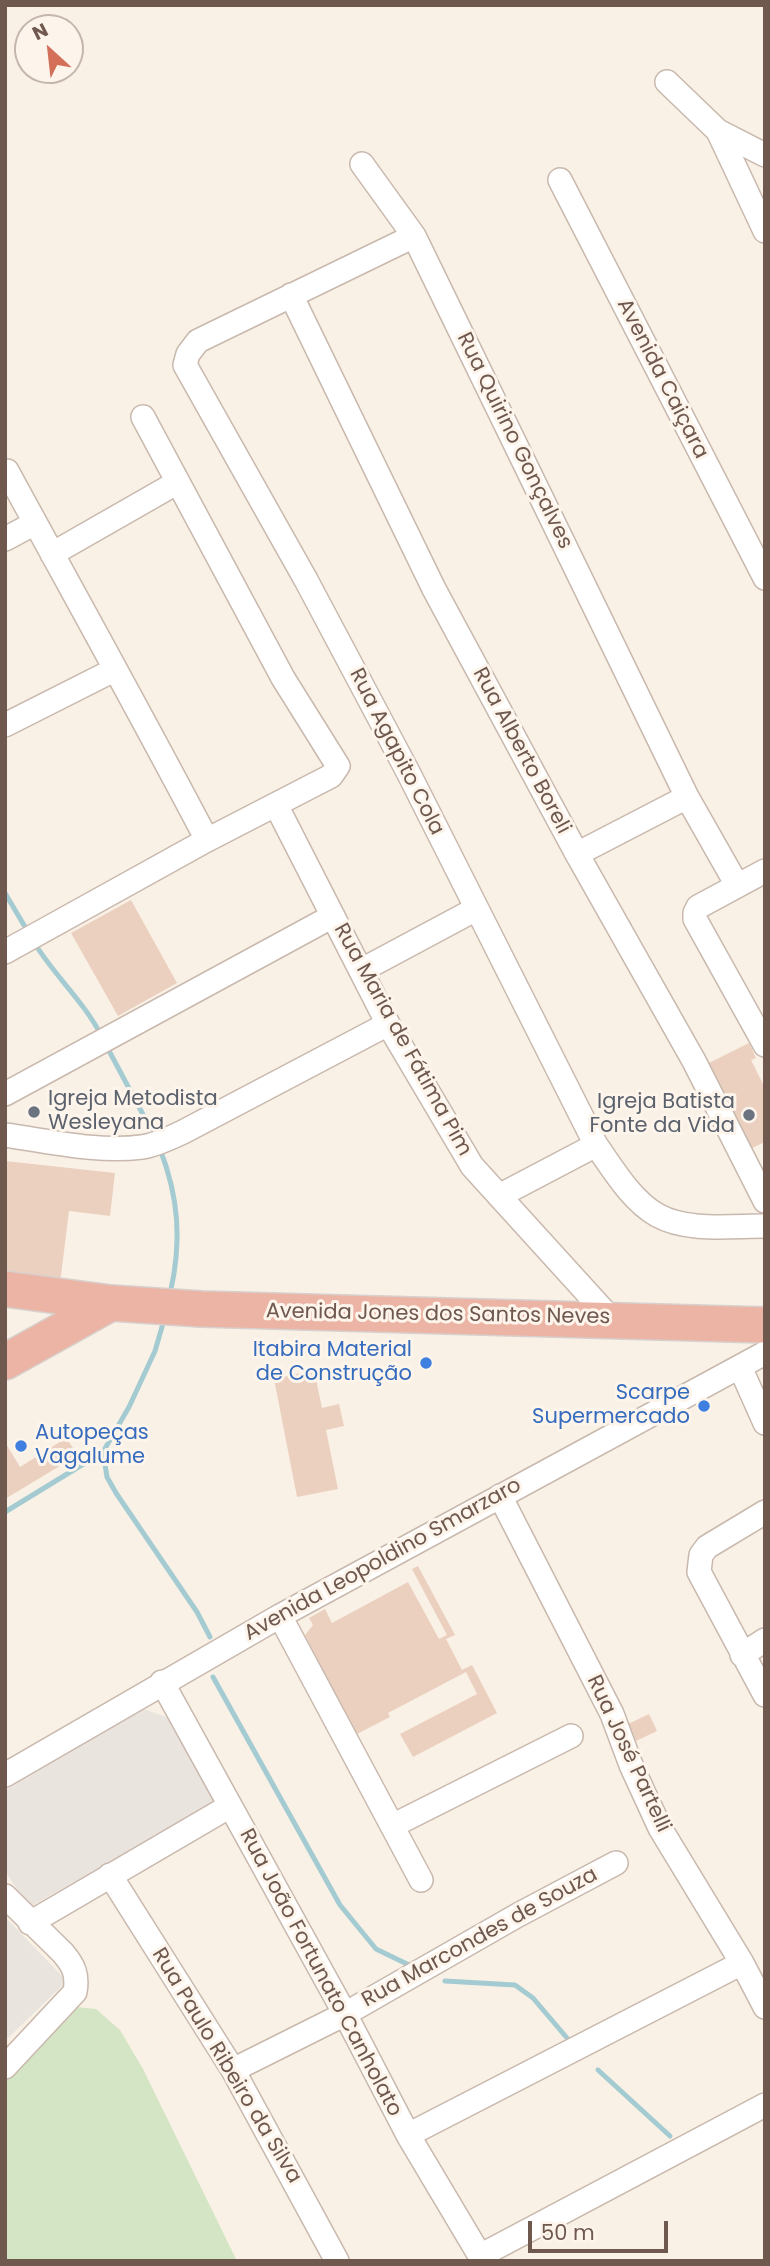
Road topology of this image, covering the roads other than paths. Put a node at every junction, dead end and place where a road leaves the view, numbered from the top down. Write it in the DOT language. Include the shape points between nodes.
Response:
graph roads {
  1 [pos="667,82"];
  2 [pos="718,131"];
  3 [pos="765,155"];
  4 [pos="362,164"];
  5 [pos="560,180"];
  6 [pos="765,231"];
  7 [pos="414,236"];
  8 [pos="291,295"];
  9 [pos="143,417"];
  10 [pos="7,471"];
  11 [pos="178,482"];
  12 [pos="35,523"];
  13 [pos="5,539"];
  14 [pos="52,554"];
  15 [pos="765,578"];
  16 [pos="114,670"];
  17 [pos="5,725"];
  18 [pos="687,797"];
  19 [pos="276,805"];
  20 [pos="207,840"];
  21 [pos="577,854"];
  22 [pos="765,870"];
  23 [pos="737,885"];
  24 [pos="476,909"];
  25 [pos="333,916"];
  26 [pos="23,942"];
  27 [pos="362,970"];
  28 [pos="388,1024"];
  29 [pos="765,1044"];
  30 [pos="5,1094"];
  31 [pos="5,1135"];
  32 [pos="596,1145"];
  33 [pos="499,1196"];
  34 [pos="765,1201"];
  35 [pos="765,1226"];
  36 [pos="5,1289"];
  37 [pos="127,1304"];
  38 [pos="611,1319"];
  39 [pos="765,1325"];
  40 [pos="765,1353"];
  41 [pos="5,1362"];
  42 [pos="740,1367"];
  43 [pos="765,1423"];
  44 [pos="500,1496"];
  45 [pos="765,1513"];
  46 [pos="280,1616"];
  47 [pos="765,1640"];
  48 [pos="742,1655"];
  49 [pos="162,1682"];
  50 [pos="765,1695"];
  51 [pos="571,1736"];
  52 [pos="5,1774"];
  53 [pos="230,1806"];
  54 [pos="392,1826"];
  55 [pos="616,1863"];
  56 [pos="110,1875"];
  57 [pos="421,1881"];
  58 [pos="5,1896"];
  59 [pos="30,1923"];
  60 [pos="742,1963"];
  61 [pos="765,2007"];
  62 [pos="345,2014"];
  63 [pos="5,2067"];
  64 [pos="233,2070"];
  65 [pos="765,2105"];
  66 [pos="408,2135"];
  67 [pos="482,2258"];
  68 [pos="337,2261"];
  1 -- 2 [label="street"];
  2 -- 3 [label="street"];
  2 -- 6 [label="street"];
  4 -- 7 [label="street, Rua Quirino Gonçalves"];
  5 -- 15 [label="street, Avenida Caiçara"];
  7 -- 8 [label="street"];
  7 -- 18 [label="street, Rua Quirino Gonçalves"];
  8 -- 21 [label="street, Rua Alberto Boreli" via="433,589"];
  8 -- 24 [label="street, Rua Agapito Cola" via="198,341 185,365 306,580"];
  9 -- 11 [label="street"];
  10 -- 12 [label="street"];
  11 -- 14 [label="street"];
  11 -- 19 [label="street" via="283,678 338,766 331,776"];
  12 -- 13 [label="street"];
  12 -- 14 [label="street"];
  14 -- 16 [label="street"];
  16 -- 17 [label="street"];
  16 -- 20 [label="street"];
  18 -- 21 [label="street"];
  18 -- 23 [label="street, Rua Quirino Gonçalves"];
  19 -- 20 [label="street"];
  19 -- 25 [label="street, Rua Maria de Fátima Pim"];
  20 -- 26 [label="street"];
  21 -- 34 [label="street, Rua Alberto Boreli" via="694,1061"];
  22 -- 23 [label="street"];
  23 -- 29 [label="street" via="698,907 695,919"];
  24 -- 27 [label="street"];
  24 -- 32 [label="street, Rua Agapito Cola"];
  25 -- 27 [label="street, Rua Maria de Fátima Pim"];
  25 -- 30 [label="street"];
  27 -- 28 [label="street, Rua Maria de Fátima Pim"];
  28 -- 31 [label="street" via="159,1142 98,1147"];
  28 -- 33 [label="street, Rua Maria de Fátima Pim" via="472,1166"];
  32 -- 33 [label="street"];
  32 -- 35 [label="street, Rua Agapito Cola" via="629,1191 656,1214 679,1223"];
  33 -- 38 [label="street, Rua Maria de Fátima Pim"];
  36 -- 37 [label="highway, Avenida Jones dos Santos Neves"];
  37 -- 38 [label="highway, Avenida Jones dos Santos Neves"];
  37 -- 41 [label="highway"];
  38 -- 39 [label="highway, Avenida Jones dos Santos Neves"];
  40 -- 42 [label="street, Avenida Leopoldino Smarzaro"];
  42 -- 43 [label="street"];
  42 -- 44 [label="street, Avenida Leopoldino Smarzaro"];
  44 -- 46 [label="street, Avenida Leopoldino Smarzaro"];
  44 -- 60 [label="street, Rua José Partelli" via="612,1714 660,1828"];
  45 -- 48 [label="street" via="701,1555 699,1572"];
  46 -- 49 [label="street, Avenida Leopoldino Smarzaro"];
  46 -- 54 [label="street"];
  47 -- 48 [label="street"];
  48 -- 50 [label="street"];
  49 -- 52 [label="street, Avenida Leopoldino Smarzaro"];
  49 -- 53 [label="street, Rua João Fortunato Canholato"];
  51 -- 54 [label="street"];
  53 -- 56 [label="street"];
  53 -- 62 [label="street, Rua João Fortunato Canholato"];
  54 -- 57 [label="street"];
  55 -- 62 [label="street, Rua Marcondes de Souza"];
  56 -- 59 [label="street"];
  56 -- 64 [label="street, Rua Paulo Ribeiro da Silva"];
  58 -- 59 [label="street"];
  59 -- 63 [label="street" via="72,1963 75,1992"];
  60 -- 61 [label="street, Rua José Partelli"];
  60 -- 66 [label="street"];
  62 -- 64 [label="street, Rua Marcondes de Souza"];
  62 -- 66 [label="street, Rua João Fortunato Canholato"];
  64 -- 68 [label="street, Rua Paulo Ribeiro da Silva"];
  65 -- 67 [label="street"];
  66 -- 67 [label="street, Rua João Fortunato Canholato"];
}
